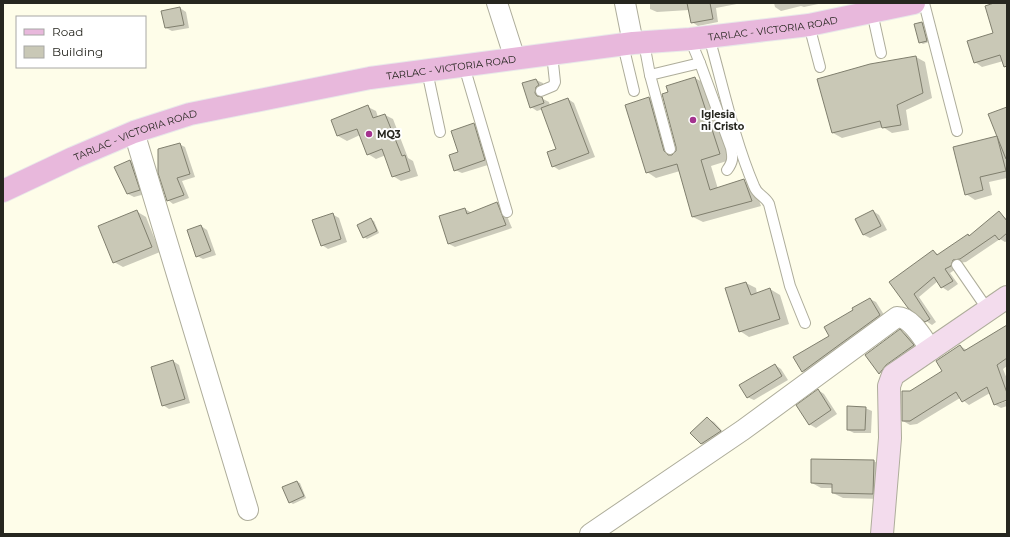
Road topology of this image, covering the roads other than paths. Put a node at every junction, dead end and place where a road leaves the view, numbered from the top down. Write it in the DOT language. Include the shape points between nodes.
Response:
graph roads {
  1 [pos="497,3"];
  2 [pos="625,3"];
  3 [pos="914,3"];
  4 [pos="924,3"];
  5 [pos="872,12"];
  6 [pos="809,25"];
  7 [pos="700,38"];
  8 [pos="633,44"];
  9 [pos="881,53"];
  10 [pos="552,54"];
  11 [pos="515,59"];
  12 [pos="700,63"];
  13 [pos="464,66"];
  14 [pos="820,67"];
  15 [pos="427,71"];
  16 [pos="650,75"];
  17 [pos="541,91"];
  18 [pos="634,91"];
  19 [pos="957,130"];
  20 [pos="134,132"];
  21 [pos="440,132"];
  22 [pos="670,149"];
  23 [pos="727,170"];
  24 [pos="3,191"];
  25 [pos="507,212"];
  26 [pos="957,265"];
  27 [pos="1007,297"];
  28 [pos="988,310"];
  29 [pos="805,322"];
  30 [pos="931,350"];
  31 [pos="248,510"];
  32 [pos="590,534"];
  33 [pos="882,534"];
  1 -- 11 [label="street"];
  2 -- 8 [label="street"];
  3 -- 5 [label="main road, TARLAC - VICTORIA ROAD"];
  4 -- 19 [label="lane"];
  5 -- 6 [label="main road, TARLAC - VICTORIA ROAD"];
  5 -- 9 [label="lane"];
  6 -- 7 [label="main road, TARLAC - VICTORIA ROAD"];
  6 -- 14 [label="lane"];
  7 -- 8 [label="main road, TARLAC - VICTORIA ROAD"];
  7 -- 12 [label="lane"];
  7 -- 29 [label="lane" via="754,187 758,195 766,198 769,204 790,286"];
  8 -- 10 [label="main road, TARLAC - VICTORIA ROAD"];
  8 -- 16 [label="lane"];
  8 -- 18 [label="lane"];
  10 -- 11 [label="main road, TARLAC - VICTORIA ROAD"];
  10 -- 17 [label="lane" via="553,86"];
  11 -- 13 [label="main road, TARLAC - VICTORIA ROAD"];
  12 -- 16 [label="lane"];
  12 -- 23 [label="lane" via="731,148 733,158"];
  13 -- 15 [label="main road, TARLAC - VICTORIA ROAD"];
  13 -- 25 [label="lane"];
  15 -- 20 [label="main road, TARLAC - VICTORIA ROAD" via="370,78 190,114"];
  15 -- 21 [label="lane"];
  16 -- 22 [label="lane"];
  20 -- 24 [label="main road, TARLAC - VICTORIA ROAD"];
  20 -- 31 [label="street"];
  26 -- 28 [label="lane"];
  27 -- 28 [label="street"];
  28 -- 30 [label="street"];
  30 -- 32 [label="street" via="910,322 897,317 743,430"];
  30 -- 33 [label="street" via="890,380 890,438"];
}
